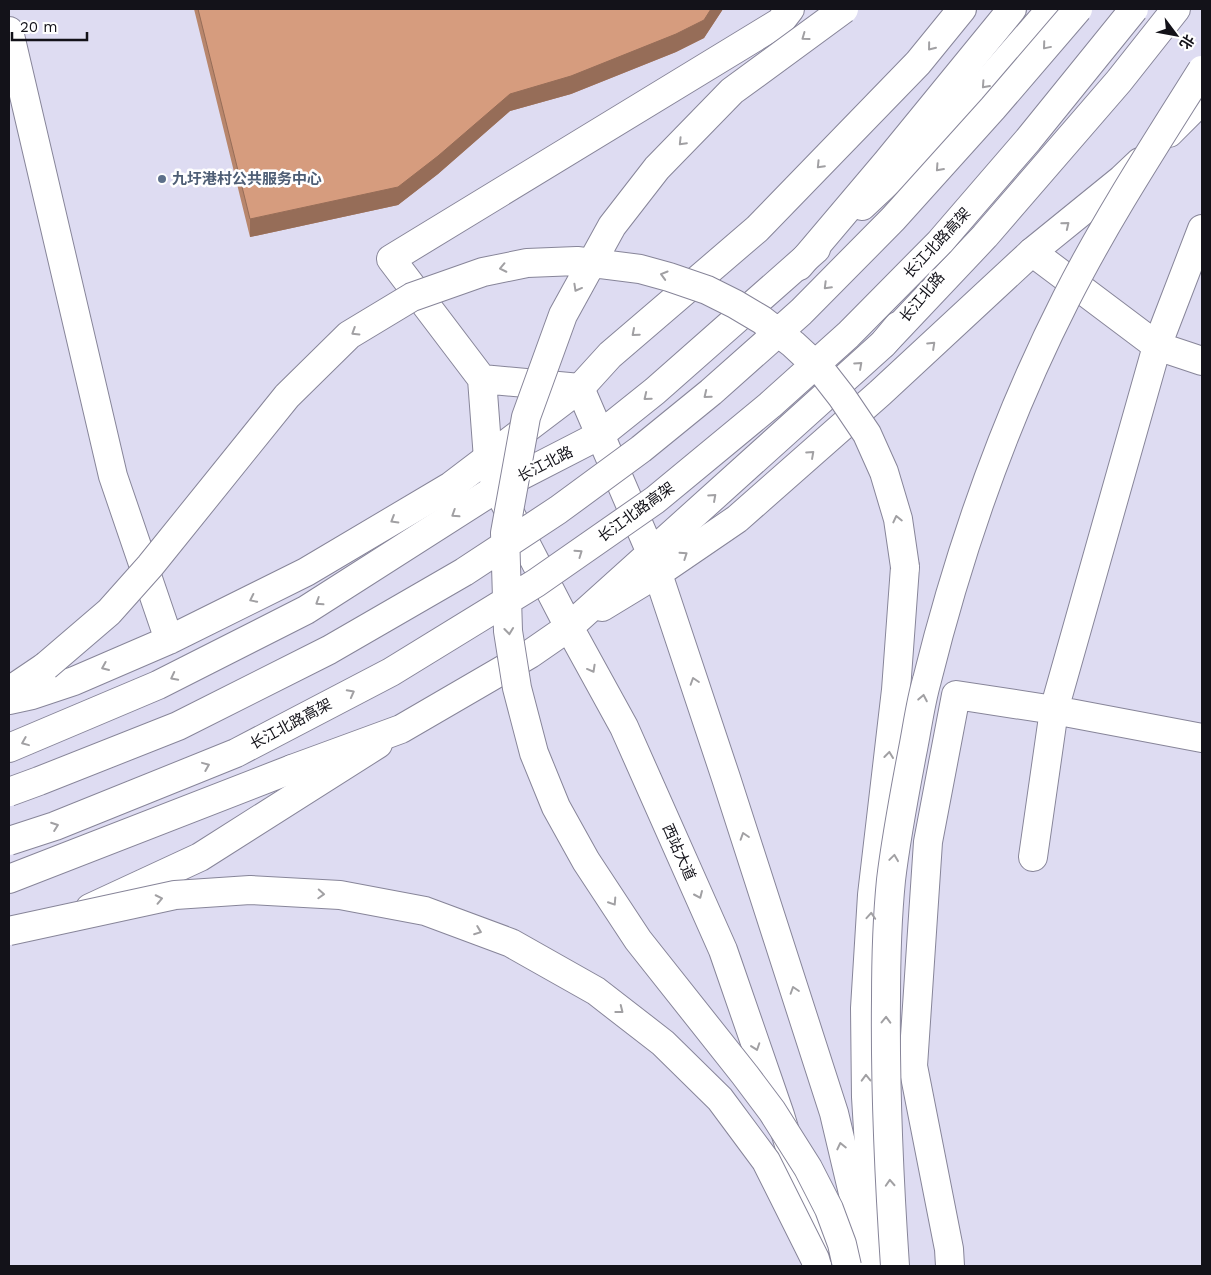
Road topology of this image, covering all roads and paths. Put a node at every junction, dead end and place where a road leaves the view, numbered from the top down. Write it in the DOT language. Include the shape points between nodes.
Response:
graph roads {
  1 [pos="790,9"];
  2 [pos="844,9"];
  3 [pos="962,9"];
  4 [pos="1012,9"];
  5 [pos="1051,9"];
  6 [pos="1078,9"];
  7 [pos="1134,9"];
  8 [pos="1160,9"];
  9 [pos="1176,9"];
  10 [pos="9,31"];
  11 [pos="1202,70"];
  12 [pos="16,97"];
  13 [pos="1202,100"];
  14 [pos="1202,229"];
  15 [pos="1032,252"];
  16 [pos="798,266"];
  17 [pos="883,344"];
  18 [pos="1157,346"];
  19 [pos="1202,361"];
  20 [pos="482,378"];
  21 [pos="580,388"];
  22 [pos="600,435"];
  23 [pos="488,459"];
  24 [pos="496,488"];
  25 [pos="654,563"];
  26 [pos="569,627"];
  27 [pos="169,640"];
  28 [pos="9,691"];
  29 [pos="9,700"];
  30 [pos="1054,710"];
  31 [pos="401,729"];
  32 [pos="1202,738"];
  33 [pos="9,748"];
  34 [pos="9,792"];
  35 [pos="9,841"];
  36 [pos="1033,857"];
  37 [pos="9,879"];
  38 [pos="9,931"];
  39 [pos="9,943"];
  40 [pos="817,1266"];
  41 [pos="847,1266"];
  42 [pos="871,1266"];
  43 [pos="882,1266"];
  44 [pos="895,1266"];
  45 [pos="950,1266"];
  1 -- 20 [label="main road" via="780,22 391,259"];
  2 -- 41 [label="main road, one-way, bridge" via="732,91 657,168 612,226 563,314 526,417 505,533 508,631 517,688 534,753 556,807 586,861 638,940 772,1111 829,1209"];
  3 -- 21 [label="main road, one-way" via="918,63 757,229 610,355"];
  4 -- 16 [label="main road"];
  5 -- 16 [label="main road, 长江北路, one-way" via="957,117"];
  6 -- 34 [label="main road, one-way, bridge" via="893,219 801,312 711,392 558,510 464,572 329,650 178,726"];
  35 -- 7 [label="main road, 长江北路高架, one-way, bridge" via="56,826 236,753 382,676 536,583 655,500 770,405 841,341 940,242"];
  8 -- 17 [label="main road, 长江北路"];
  9 -- 17 [label="main road" via="1119,82 985,236"];
  10 -- 12 [label="main road"];
  44 -- 11 [label="main road, one-way, bridge" via="885,1044 886,950 901,815 926,682 956,571 982,495 1038,355 1116,207"];
  12 -- 27 [label="main road" via="113,476"];
  15 -- 13 [label="main road, one-way" via="1122,179"];
  14 -- 18 [label="main road"];
  15 -- 18 [label="main road"];
  25 -- 15 [label="main road, one-way" via="737,519 880,393"];
  16 -- 22 [label="main road, 长江北路, one-way"];
  25 -- 17 [label="main road, 长江北路, one-way"];
  18 -- 19 [label="main road"];
  18 -- 30 [label="main road"];
  20 -- 21 [label="main road"];
  20 -- 23 [label="main road, 西站大道"];
  21 -- 22 [label="main road"];
  21 -- 23 [label="main road"];
  22 -- 24 [label="main road, 长江北路"];
  22 -- 25 [label="main road"];
  23 -- 24 [label="main road, 西站大道"];
  23 -- 27 [label="main road, one-way" via="452,486 306,572"];
  24 -- 26 [label="main road, 西站大道"];
  24 -- 33 [label="main road, 长江北路, one-way" via="306,610 158,685"];
  25 -- 26 [label="main road"];
  42 -- 25 [label="main road, one-way" via="834,1113"];
  26 -- 31 [label="main road" via="530,654"];
  26 -- 40 [label="main road, 西站大道, one-way" via="624,727 723,950 780,1115 813,1224"];
  27 -- 29 [label="main road, one-way" via="74,681"];
  43 -- 28 [label="main road, one-way, bridge" via="870,1180 865,1008 872,895 896,690 905,567 898,519 884,472 867,434 821,370 762,320 707,290 669,277 640,269 576,261 528,263 483,272 412,297 349,336 335,349 287,396 109,612 46,666"];
  30 -- 32 [label="main road"];
  30 -- 36 [label="main road"];
  30 -- 45 [label="main road" via="956,695 928,842 913,1066"];
  31 -- 37 [label="main road"];
  31 -- 39 [label="main road" via="200,857"];
  38 -- 40 [label="main road, one-way, bridge" via="175,895 250,890 340,895 425,911 511,943 596,991 663,1043 720,1099 766,1161"];
}
